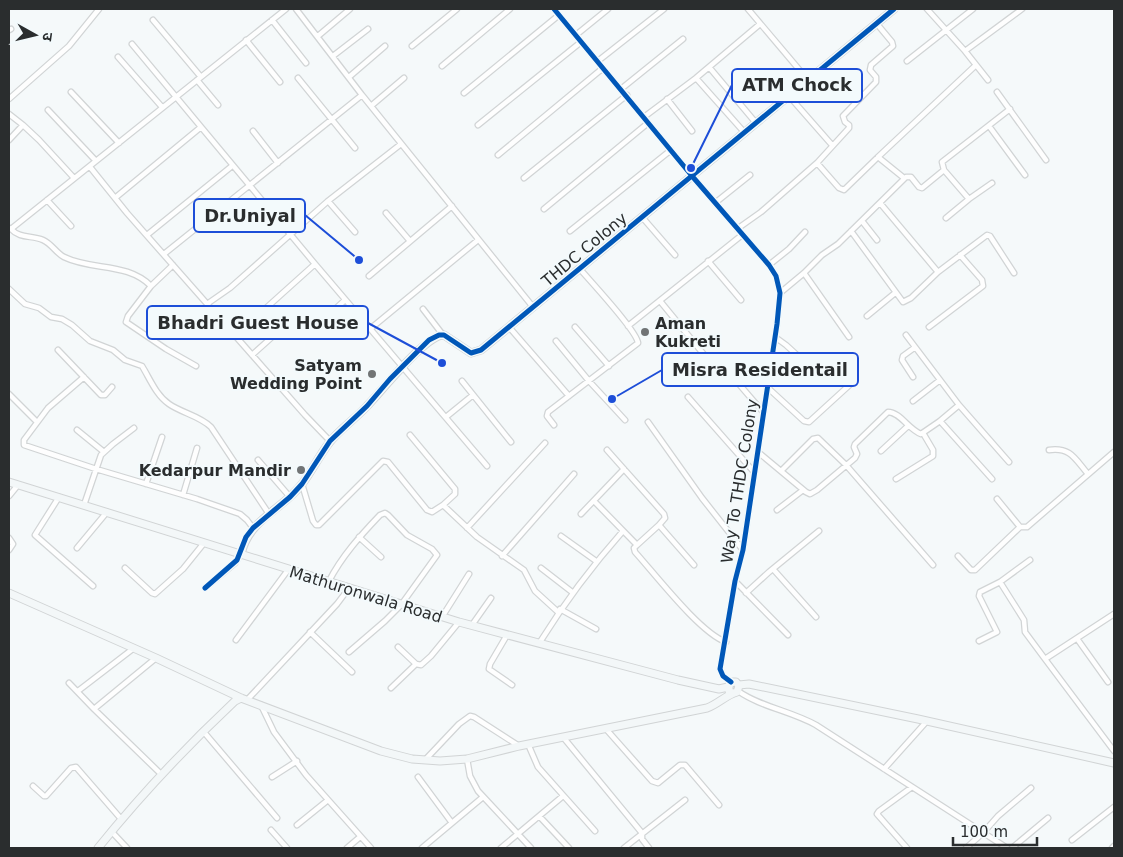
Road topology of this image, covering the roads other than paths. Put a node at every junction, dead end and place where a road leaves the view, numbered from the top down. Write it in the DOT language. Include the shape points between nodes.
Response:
graph roads {
  1 [pos="99,9"];
  2 [pos="286,9"];
  3 [pos="296,9"];
  4 [pos="350,9"];
  5 [pos="457,9"];
  6 [pos="510,9"];
  7 [pos="554,9"];
  8 [pos="608,9"];
  9 [pos="664,9"];
  10 [pos="748,9"];
  11 [pos="894,9"];
  12 [pos="927,9"];
  13 [pos="973,9"];
  14 [pos="1010,9"];
  15 [pos="1022,9"];
  16 [pos="1015,14"];
  17 [pos="559,15"];
  18 [pos="153,20"];
  19 [pos="272,20"];
  20 [pos="760,24"];
  21 [pos="877,24"];
  22 [pos="368,29"];
  23 [pos="947,30"];
  24 [pos="576,35"];
  25 [pos="318,36"];
  26 [pos="684,39"];
  27 [pos="246,40"];
  28 [pos="582,42"];
  29 [pos="132,44"];
  30 [pos="385,46"];
  31 [pos="412,46"];
  32 [pos="965,51"];
  33 [pos="333,56"];
  34 [pos="118,57"];
  35 [pos="598,61"];
  36 [pos="907,61"];
  37 [pos="306,63"];
  38 [pos="976,65"];
  39 [pos="442,66"];
  40 [pos="709,66"];
  41 [pos="604,68"];
  42 [pos="349,77"];
  43 [pos="199,78"];
  44 [pos="298,78"];
  45 [pos="404,78"];
  46 [pos="696,78"];
  47 [pos="808,80"];
  48 [pos="988,80"];
  49 [pos="280,82"];
  50 [pos="622,90"];
  51 [pos="71,92"];
  52 [pos="997,92"];
  53 [pos="464,93"];
  54 [pos="362,94"];
  55 [pos="627,95"];
  56 [pos="788,96"];
  57 [pos="176,97"];
  58 [pos="9,99"];
  59 [pos="667,100"];
  60 [pos="218,105"];
  61 [pos="371,106"];
  62 [pos="162,107"];
  63 [pos="1010,109"];
  64 [pos="48,110"];
  65 [pos="9,114"];
  66 [pos="644,117"];
  67 [pos="330,119"];
  68 [pos="648,123"];
  69 [pos="756,123"];
  70 [pos="23,125"];
  71 [pos="478,125"];
  72 [pos="989,126"];
  73 [pos="201,127"];
  74 [pos="253,131"];
  75 [pos="692,132"];
  76 [pos="744,132"];
  77 [pos="9,140"];
  78 [pos="119,143"];
  79 [pos="401,144"];
  80 [pos="832,145"];
  81 [pos="355,148"];
  82 [pos="671,150"];
  83 [pos="498,155"];
  84 [pos="878,156"];
  85 [pos="1046,160"];
  86 [pos="96,162"];
  87 [pos="817,162"];
  88 [pos="278,163"];
  89 [pos="232,166"];
  90 [pos="90,167"];
  91 [pos="944,170"];
  92 [pos="1025,174"];
  93 [pos="750,175"];
  94 [pos="692,176"];
  95 [pos="74,178"];
  96 [pos="524,178"];
  97 [pos="904,178"];
  98 [pos="992,183"];
  99 [pos="250,186"];
  100 [pos="115,198"];
  101 [pos="968,199"];
  102 [pos="47,200"];
  103 [pos="328,201"];
  104 [pos="715,203"];
  105 [pos="880,203"];
  106 [pos="452,206"];
  107 [pos="544,208"];
  108 [pos="386,213"];
  109 [pos="642,218"];
  110 [pos="946,218"];
  111 [pos="862,221"];
  112 [pos="71,226"];
  113 [pos="10,229"];
  114 [pos="570,231"];
  115 [pos="851,231"];
  116 [pos="355,232"];
  117 [pos="739,232"];
  118 [pos="805,232"];
  119 [pos="147,235"];
  120 [pos="291,235"];
  121 [pos="478,240"];
  122 [pos="877,240"];
  123 [pos="410,241"];
  124 [pos="164,254"];
  125 [pos="675,255"];
  126 [pos="960,255"];
  127 [pos="708,261"];
  128 [pos="315,264"];
  129 [pos="173,265"];
  130 [pos="769,265"];
  131 [pos="580,269"];
  132 [pos="938,272"];
  133 [pos="804,273"];
  134 [pos="1014,273"];
  135 [pos="369,276"];
  136 [pos="152,286"];
  137 [pos="9,289"];
  138 [pos="780,293"];
  139 [pos="895,293"];
  140 [pos="346,300"];
  141 [pos="741,300"];
  142 [pos="660,301"];
  143 [pos="207,304"];
  144 [pos="533,307"];
  145 [pos="423,309"];
  146 [pos="867,316"];
  147 [pos="628,326"];
  148 [pos="510,327"];
  149 [pos="575,327"];
  150 [pos="929,327"];
  151 [pos="281,329"];
  152 [pos="370,329"];
  153 [pos="308,334"];
  154 [pos="443,335"];
  155 [pos="906,335"];
  156 [pos="235,336"];
  157 [pos="775,337"];
  158 [pos="849,337"];
  159 [pos="556,341"];
  160 [pos="914,348"];
  161 [pos="58,350"];
  162 [pos="252,355"];
  163 [pos="706,357"];
  164 [pos="196,366"];
  165 [pos="609,366"];
  166 [pos="810,367"];
  167 [pos="402,368"];
  168 [pos="726,369"];
  169 [pos="84,377"];
  170 [pos="913,377"];
  171 [pos="855,380"];
  172 [pos="940,380"];
  173 [pos="589,381"];
  174 [pos="462,382"];
  175 [pos="112,387"];
  176 [pos="767,387"];
  177 [pos="9,394"];
  178 [pos="473,395"];
  179 [pos="569,396"];
  180 [pos="688,397"];
  181 [pos="913,401"];
  182 [pos="959,405"];
  183 [pos="763,412"];
  184 [pos="446,417"];
  185 [pos="625,420"];
  186 [pos="940,421"];
  187 [pos="37,422"];
  188 [pos="648,422"];
  189 [pos="554,425"];
  190 [pos="908,426"];
  191 [pos="134,428"];
  192 [pos="77,430"];
  193 [pos="923,433"];
  194 [pos="410,435"];
  195 [pos="162,437"];
  196 [pos="330,440"];
  197 [pos="511,442"];
  198 [pos="545,443"];
  199 [pos="197,448"];
  200 [pos="607,450"];
  201 [pos="1048,450"];
  202 [pos="881,451"];
  203 [pos="104,452"];
  204 [pos="758,452"];
  205 [pos="1114,452"];
  206 [pos="258,460"];
  207 [pos="1009,462"];
  208 [pos="846,465"];
  209 [pos="487,466"];
  210 [pos="96,469"];
  211 [pos="624,469"];
  212 [pos="782,470"];
  213 [pos="754,472"];
  214 [pos="574,474"];
  215 [pos="1088,474"];
  216 [pos="896,479"];
  217 [pos="992,479"];
  218 [pos="9,482"];
  219 [pos="146,484"];
  220 [pos="302,484"];
  221 [pos="18,485"];
  222 [pos="803,490"];
  223 [pos="183,495"];
  224 [pos="9,496"];
  225 [pos="59,497"];
  226 [pos="290,497"];
  227 [pos="997,499"];
  228 [pos="594,501"];
  229 [pos="84,504"];
  230 [pos="443,505"];
  231 [pos="777,510"];
  232 [pos="107,512"];
  233 [pos="269,514"];
  234 [pos="581,514"];
  235 [pos="659,524"];
  236 [pos="1020,527"];
  237 [pos="253,528"];
  238 [pos="467,528"];
  239 [pos="623,531"];
  240 [pos="820,531"];
  241 [pos="561,536"];
  242 [pos="359,537"];
  243 [pos="9,538"];
  244 [pos="204,543"];
  245 [pos="637,545"];
  246 [pos="77,548"];
  247 [pos="9,550"];
  248 [pos="743,550"];
  249 [pos="241,554"];
  250 [pos="381,556"];
  251 [pos="502,556"];
  252 [pos="958,556"];
  253 [pos="1030,560"];
  254 [pos="596,561"];
  255 [pos="694,565"];
  256 [pos="932,565"];
  257 [pos="125,568"];
  258 [pos="541,568"];
  259 [pos="773,568"];
  260 [pos="288,570"];
  261 [pos="469,574"];
  262 [pos="329,581"];
  263 [pos="735,581"];
  264 [pos="1000,582"];
  265 [pos="93,586"];
  266 [pos="205,588"];
  267 [pos="349,588"];
  268 [pos="572,592"];
  269 [pos="9,593"];
  270 [pos="746,593"];
  271 [pos="491,598"];
  272 [pos="401,605"];
  273 [pos="559,611"];
  274 [pos="1114,614"];
  275 [pos="816,616"];
  276 [pos="442,617"];
  277 [pos="459,622"];
  278 [pos="472,626"];
  279 [pos="596,630"];
  280 [pos="310,632"];
  281 [pos="506,635"];
  282 [pos="788,635"];
  283 [pos="236,640"];
  284 [pos="1078,640"];
  285 [pos="980,641"];
  286 [pos="540,642"];
  287 [pos="726,642"];
  288 [pos="398,647"];
  289 [pos="134,648"];
  290 [pos="348,652"];
  291 [pos="156,658"];
  292 [pos="1045,659"];
  293 [pos="416,664"];
  294 [pos="352,672"];
  295 [pos="1108,682"];
  296 [pos="69,683"];
  297 [pos="512,685"];
  298 [pos="391,688"];
  299 [pos="734,688"];
  300 [pos="78,691"];
  301 [pos="245,699"];
  302 [pos="260,704"];
  303 [pos="94,709"];
  304 [pos="927,721"];
  305 [pos="606,729"];
  306 [pos="203,731"];
  307 [pos="564,737"];
  308 [pos="528,744"];
  309 [pos="519,746"];
  310 [pos="1114,751"];
  311 [pos="467,759"];
  312 [pos="424,761"];
  313 [pos="297,762"];
  314 [pos="1114,763"];
  315 [pos="884,769"];
  316 [pos="162,775"];
  317 [pos="272,777"];
  318 [pos="418,777"];
  319 [pos="33,786"];
  320 [pos="912,787"];
  321 [pos="1031,788"];
  322 [pos="564,796"];
  323 [pos="483,797"];
  324 [pos="328,800"];
  325 [pos="685,800"];
  326 [pos="719,805"];
  327 [pos="1114,807"];
  328 [pos="540,816"];
  329 [pos="277,818"];
  330 [pos="1048,818"];
  331 [pos="122,820"];
  332 [pos="452,823"];
  333 [pos="297,825"];
  334 [pos="271,830"];
  335 [pos="112,831"];
  336 [pos="595,831"];
  337 [pos="642,833"];
  338 [pos="983,833"];
  339 [pos="518,834"];
  340 [pos="360,837"];
  341 [pos="1072,840"];
  342 [pos="98,848"];
  343 [pos="127,848"];
  344 [pos="287,848"];
  345 [pos="347,848"];
  346 [pos="371,848"];
  347 [pos="422,848"];
  348 [pos="501,848"];
  349 [pos="530,848"];
  350 [pos="569,848"];
  351 [pos="624,848"];
  352 [pos="649,848"];
  353 [pos="907,848"];
  354 [pos="966,848"];
  355 [pos="1006,848"];
  356 [pos="1012,848"];
  1 -- 58 [label="street" via="69,46"];
  2 -- 19 [label="street"];
  3 -- 25 [label="street"];
  4 -- 25 [label="street"];
  5 -- 31 [label="street"];
  6 -- 39 [label="street"];
  7 -- 17 [label="street"];
  8 -- 24 [label="street"];
  9 -- 35 [label="street"];
  10 -- 20 [label="street"];
  11 -- 21 [label="street, THDC Colony"];
  12 -- 23 [label="street"];
  13 -- 23 [label="street"];
  14 -- 16 [label="street"];
  15 -- 16 [label="street"];
  16 -- 32 [label="street"];
  17 -- 24 [label="street"];
  17 -- 53 [label="street"];
  18 -- 43 [label="street"];
  19 -- 27 [label="street"];
  19 -- 37 [label="street"];
  20 -- 40 [label="street"];
  20 -- 47 [label="street"];
  21 -- 47 [label="street, THDC Colony"];
  21 -- 80 [label="street" via="893,46 871,65 876,82 843,116 849,128"];
  22 -- 33 [label="street"];
  23 -- 32 [label="street"];
  23 -- 36 [label="street"];
  24 -- 28 [label="street"];
  25 -- 33 [label="street"];
  26 -- 50 [label="street"];
  27 -- 43 [label="street"];
  27 -- 49 [label="street"];
  28 -- 35 [label="street"];
  28 -- 71 [label="street"];
  29 -- 57 [label="street"];
  30 -- 42 [label="street"];
  32 -- 38 [label="street"];
  33 -- 42 [label="street"];
  34 -- 62 [label="street"];
  35 -- 41 [label="street"];
  38 -- 48 [label="street"];
  38 -- 84 [label="street"];
  40 -- 46 [label="street"];
  40 -- 69 [label="street"];
  41 -- 50 [label="street"];
  41 -- 83 [label="street"];
  42 -- 54 [label="street"];
  43 -- 57 [label="street"];
  43 -- 60 [label="street"];
  44 -- 67 [label="street"];
  45 -- 61 [label="street"];
  46 -- 59 [label="street"];
  46 -- 76 [label="street"];
  47 -- 56 [label="street, THDC Colony"];
  50 -- 55 [label="street"];
  51 -- 78 [label="street"];
  52 -- 63 [label="street"];
  54 -- 61 [label="street"];
  54 -- 67 [label="street"];
  55 -- 66 [label="street"];
  55 -- 96 [label="street"];
  56 -- 69 [label="street, THDC Colony"];
  56 -- 80 [label="street"];
  57 -- 62 [label="street"];
  57 -- 73 [label="street"];
  59 -- 66 [label="street"];
  59 -- 75 [label="street"];
  61 -- 79 [label="street"];
  62 -- 78 [label="street"];
  63 -- 72 [label="street"];
  63 -- 85 [label="street"];
  64 -- 86 [label="street"];
  65 -- 70 [label="street"];
  66 -- 68 [label="street"];
  67 -- 81 [label="street"];
  67 -- 88 [label="street"];
  68 -- 82 [label="street"];
  68 -- 107 [label="street"];
  69 -- 76 [label="street, THDC Colony"];
  70 -- 77 [label="street"];
  70 -- 95 [label="street"];
  72 -- 91 [label="street" via="943,160"];
  72 -- 92 [label="street"];
  73 -- 89 [label="street"];
  73 -- 100 [label="street"];
  74 -- 88 [label="street"];
  76 -- 94 [label="street, THDC Colony"];
  78 -- 86 [label="street"];
  79 -- 103 [label="street"];
  79 -- 106 [label="street"];
  80 -- 87 [label="street"];
  82 -- 94 [label="street"];
  82 -- 114 [label="street"];
  84 -- 87 [label="street" via="844,190"];
  84 -- 97 [label="street"];
  86 -- 90 [label="street"];
  87 -- 117 [label="street"];
  88 -- 99 [label="street"];
  89 -- 99 [label="street"];
  89 -- 119 [label="street"];
  90 -- 95 [label="street"];
  90 -- 100 [label="street"];
  91 -- 97 [label="street" via="922,188 909,176"];
  91 -- 101 [label="street"];
  93 -- 104 [label="street"];
  94 -- 104 [label="street"];
  94 -- 109 [label="street, THDC Colony"];
  95 -- 102 [label="street"];
  97 -- 105 [label="street"];
  98 -- 101 [label="street"];
  99 -- 120 [label="street"];
  99 -- 124 [label="street"];
  100 -- 119 [label="street"];
  101 -- 110 [label="street"];
  102 -- 112 [label="street"];
  102 -- 113 [label="street"];
  103 -- 116 [label="street"];
  103 -- 120 [label="street"];
  104 -- 117 [label="street"];
  105 -- 111 [label="street"];
  105 -- 132 [label="street"];
  106 -- 121 [label="street"];
  106 -- 123 [label="street"];
  108 -- 123 [label="street"];
  109 -- 125 [label="street"];
  109 -- 131 [label="street, THDC Colony"];
  111 -- 115 [label="street"];
  111 -- 122 [label="street"];
  113 -- 136 [label="street" via="18,235 44,240 65,258 128,271"];
  115 -- 133 [label="street"];
  115 -- 139 [label="street"];
  117 -- 127 [label="street"];
  117 -- 130 [label="street, Way To THDC Colony"];
  118 -- 130 [label="street"];
  119 -- 124 [label="street"];
  120 -- 128 [label="street"];
  120 -- 143 [label="street"];
  121 -- 144 [label="street"];
  121 -- 152 [label="street"];
  123 -- 135 [label="street"];
  124 -- 129 [label="street"];
  126 -- 132 [label="street"];
  126 -- 134 [label="street" via="988,235"];
  126 -- 150 [label="street" via="983,285"];
  127 -- 141 [label="street"];
  127 -- 142 [label="street"];
  128 -- 140 [label="street"];
  128 -- 156 [label="street"];
  129 -- 136 [label="street"];
  129 -- 143 [label="street"];
  130 -- 138 [label="street, Way To THDC Colony"];
  131 -- 144 [label="street, THDC Colony"];
  131 -- 147 [label="street"];
  132 -- 139 [label="street" via="907,301 903,302"];
  133 -- 138 [label="street"];
  133 -- 158 [label="street"];
  136 -- 164 [label="street" via="126,322"];
  137 -- 233 [label="street" via="25,304 39,308 51,317 62,318 90,341 142,366 165,402 211,427"];
  138 -- 157 [label="street, Way To THDC Colony"];
  139 -- 146 [label="street"];
  140 -- 152 [label="street"];
  140 -- 153 [label="street"];
  142 -- 147 [label="street"];
  142 -- 163 [label="street"];
  143 -- 156 [label="street"];
  144 -- 148 [label="street, THDC Colony"];
  145 -- 154 [label="street"];
  147 -- 165 [label="street" via="638,343"];
  148 -- 154 [label="street, THDC Colony" via="481,350 471,353"];
  148 -- 179 [label="street"];
  149 -- 165 [label="street"];
  151 -- 162 [label="street"];
  152 -- 167 [label="street"];
  154 -- 167 [label="street" via="429,340"];
  155 -- 160 [label="street"];
  156 -- 162 [label="street"];
  157 -- 166 [label="street"];
  157 -- 176 [label="street, Way To THDC Colony"];
  159 -- 173 [label="street"];
  160 -- 170 [label="street" via="902,360"];
  160 -- 172 [label="street"];
  161 -- 169 [label="street"];
  162 -- 196 [label="street"];
  165 -- 173 [label="street"];
  167 -- 184 [label="street"];
  167 -- 196 [label="street"];
  168 -- 183 [label="street"];
  169 -- 175 [label="street" via="103,395"];
  169 -- 187 [label="street" via="48,408"];
  171 -- 176 [label="street" via="809,422"];
  172 -- 181 [label="street"];
  172 -- 182 [label="street"];
  173 -- 179 [label="street"];
  173 -- 185 [label="street"];
  174 -- 178 [label="street"];
  176 -- 183 [label="street, Way To THDC Colony"];
  177 -- 187 [label="street"];
  178 -- 184 [label="street"];
  178 -- 197 [label="street"];
  179 -- 189 [label="street" via="547,413"];
  180 -- 213 [label="street"];
  182 -- 186 [label="street"];
  182 -- 207 [label="street"];
  183 -- 204 [label="street, Way To THDC Colony"];
  184 -- 209 [label="street"];
  186 -- 193 [label="street"];
  186 -- 217 [label="street"];
  187 -- 210 [label="street" via="24,445"];
  188 -- 248 [label="street"];
  190 -- 193 [label="street"];
  190 -- 202 [label="street"];
  190 -- 208 [label="street" via="893,412 888,412 855,444 857,454"];
  191 -- 203 [label="street"];
  192 -- 203 [label="street"];
  193 -- 216 [label="street" via="933,456"];
  194 -- 230 [label="street" via="455,489 455,494"];
  195 -- 219 [label="street"];
  196 -- 220 [label="street"];
  198 -- 238 [label="street"];
  199 -- 223 [label="street"];
  200 -- 211 [label="street"];
  201 -- 215 [label="street" via="1069,452"];
  203 -- 210 [label="street"];
  204 -- 212 [label="street"];
  204 -- 213 [label="street, Way To THDC Colony"];
  205 -- 215 [label="street"];
  206 -- 226 [label="street"];
  208 -- 212 [label="street" via="817,437"];
  208 -- 222 [label="street" via="813,493"];
  208 -- 256 [label="street"];
  210 -- 219 [label="street"];
  210 -- 229 [label="street"];
  211 -- 228 [label="street"];
  211 -- 235 [label="street" via="664,514 665,518"];
  212 -- 222 [label="street"];
  213 -- 248 [label="street, Way To THDC Colony"];
  214 -- 251 [label="street"];
  215 -- 236 [label="street" via="1029,526"];
  218 -- 221 [label="street, Mathuronwala Road"];
  219 -- 223 [label="street"];
  220 -- 226 [label="street"];
  220 -- 230 [label="street" via="311,516 317,525 383,461 392,465 428,512"];
  221 -- 224 [label="street"];
  221 -- 225 [label="street, Mathuronwala Road"];
  222 -- 231 [label="street"];
  223 -- 237 [label="street" via="240,514"];
  225 -- 229 [label="street, Mathuronwala Road"];
  225 -- 265 [label="street" via="35,535"];
  226 -- 233 [label="street"];
  227 -- 236 [label="street"];
  228 -- 234 [label="street"];
  228 -- 239 [label="street"];
  229 -- 232 [label="street, Mathuronwala Road"];
  230 -- 238 [label="street"];
  232 -- 244 [label="street, Mathuronwala Road"];
  232 -- 246 [label="street"];
  233 -- 237 [label="street"];
  235 -- 245 [label="street"];
  235 -- 255 [label="street"];
  236 -- 252 [label="street" via="975,570 971,570"];
  237 -- 249 [label="street"];
  238 -- 251 [label="street"];
  239 -- 245 [label="street"];
  239 -- 254 [label="street"];
  240 -- 259 [label="street"];
  241 -- 254 [label="street"];
  242 -- 250 [label="street"];
  242 -- 262 [label="street" via="338,563"];
  242 -- 272 [label="street" via="385,514 407,535 436,554"];
  243 -- 247 [label="street" via="13,542"];
  244 -- 249 [label="street, Mathuronwala Road"];
  244 -- 257 [label="street" via="189,563 155,594"];
  245 -- 287 [label="street" via="635,552 692,616 715,637"];
  248 -- 263 [label="street, Way To THDC Colony"];
  249 -- 260 [label="street, Mathuronwala Road"];
  249 -- 266 [label="street"];
  251 -- 273 [label="street" via="524,570 535,591"];
  253 -- 264 [label="street"];
  254 -- 268 [label="street"];
  258 -- 268 [label="street"];
  259 -- 270 [label="street"];
  259 -- 275 [label="street"];
  260 -- 262 [label="street, Mathuronwala Road"];
  260 -- 283 [label="street"];
  261 -- 276 [label="street"];
  262 -- 267 [label="street, Mathuronwala Road"];
  263 -- 270 [label="street"];
  263 -- 287 [label="street, Way To THDC Colony"];
  264 -- 285 [label="street" via="979,594 996,631"];
  264 -- 292 [label="street" via="1024,620 1025,632"];
  267 -- 272 [label="street, Mathuronwala Road"];
  267 -- 280 [label="street"];
  268 -- 273 [label="street"];
  269 -- 289 [label="street"];
  270 -- 282 [label="street"];
  271 -- 278 [label="street"];
  272 -- 276 [label="street, Mathuronwala Road"];
  272 -- 290 [label="street"];
  273 -- 279 [label="street"];
  273 -- 286 [label="street"];
  274 -- 284 [label="street"];
  276 -- 277 [label="street, Mathuronwala Road"];
  277 -- 278 [label="street, Mathuronwala Road"];
  277 -- 293 [label="street" via="423,664"];
  278 -- 281 [label="street, Mathuronwala Road"];
  280 -- 294 [label="street"];
  280 -- 301 [label="street"];
  281 -- 286 [label="street, Mathuronwala Road"];
  281 -- 297 [label="street" via="489,669"];
  284 -- 292 [label="street"];
  284 -- 295 [label="street"];
  286 -- 299 [label="street, Mathuronwala Road" via="678,680 719,689"];
  287 -- 299 [label="street, Way To THDC Colony" via="720,669"];
  288 -- 293 [label="street"];
  289 -- 291 [label="street"];
  289 -- 300 [label="street"];
  291 -- 301 [label="street"];
  291 -- 303 [label="street"];
  292 -- 310 [label="street"];
  293 -- 298 [label="street"];
  296 -- 300 [label="street"];
  299 -- 304 [label="street, Mathuronwala Road" via="748,684"];
  299 -- 305 [label="street" via="717,704 706,708"];
  299 -- 315 [label="street" via="749,699 804,718"];
  300 -- 303 [label="street"];
  301 -- 302 [label="street"];
  301 -- 306 [label="street" via="235,701"];
  302 -- 312 [label="street" via="382,751"];
  302 -- 313 [label="street" via="274,732"];
  303 -- 316 [label="street"];
  304 -- 314 [label="street, Mathuronwala Road"];
  304 -- 315 [label="street"];
  305 -- 307 [label="street"];
  305 -- 326 [label="street" via="652,781 658,783 680,765 685,766"];
  306 -- 316 [label="street"];
  306 -- 329 [label="street"];
  307 -- 308 [label="street"];
  307 -- 337 [label="street"];
  308 -- 309 [label="street"];
  308 -- 322 [label="street" via="538,767"];
  309 -- 311 [label="street"];
  309 -- 312 [label="street" via="470,716"];
  311 -- 312 [label="street"];
  311 -- 323 [label="street" via="470,776"];
  313 -- 317 [label="street"];
  313 -- 324 [label="street"];
  315 -- 320 [label="street"];
  316 -- 331 [label="street"];
  318 -- 332 [label="street"];
  319 -- 331 [label="street" via="46,796 71,768 76,767"];
  320 -- 338 [label="street"];
  320 -- 353 [label="street" via="877,814"];
  321 -- 338 [label="street"];
  322 -- 328 [label="street"];
  322 -- 336 [label="street"];
  323 -- 332 [label="street"];
  323 -- 339 [label="street"];
  324 -- 333 [label="street"];
  324 -- 340 [label="street"];
  325 -- 337 [label="street"];
  327 -- 341 [label="street"];
  328 -- 339 [label="street"];
  328 -- 350 [label="street"];
  330 -- 356 [label="street"];
  331 -- 335 [label="street"];
  332 -- 347 [label="street"];
  334 -- 344 [label="street"];
  335 -- 342 [label="street"];
  335 -- 343 [label="street"];
  337 -- 351 [label="street"];
  337 -- 352 [label="street"];
  338 -- 354 [label="street"];
  338 -- 355 [label="street"];
  339 -- 348 [label="street"];
  339 -- 349 [label="street"];
  340 -- 345 [label="street"];
  340 -- 346 [label="street"];
}
